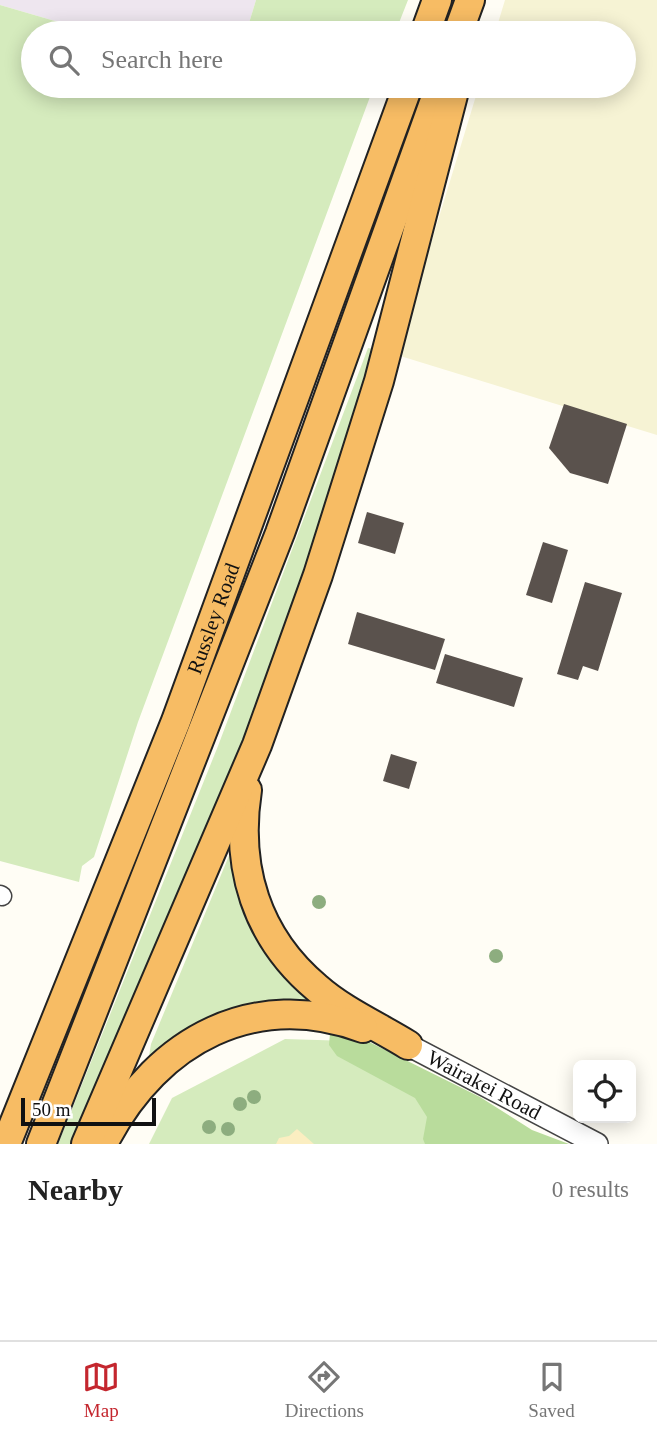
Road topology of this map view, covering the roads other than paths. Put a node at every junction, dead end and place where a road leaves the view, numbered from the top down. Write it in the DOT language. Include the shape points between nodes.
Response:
graph roads {
  1 [pos="436,0"];
  2 [pos="429,21"];
  3 [pos="404,98"];
  4 [pos="436,98"];
  5 [pos="451,98"];
  6 [pos="257,745"];
  7 [pos="408,1045"];
  8 [pos="6,1144"];
  9 [pos="41,1144"];
  10 [pos="86,1144"];
  11 [pos="103,1144"];
  12 [pos="597,1144"];
  1 -- 2 [label="highway"];
  3 -- 8 [label="highway, Russley Road" via="176,722"];
  4 -- 9 [label="highway, Russley Road" via="280,533"];
  5 -- 6 [label="highway" via="376,391 318,575"];
  6 -- 7 [label="highway" via="242,837 250,891 269,934 318,990"];
  6 -- 10 [label="highway"];
  7 -- 11 [label="highway" via="316,1016 260,1016 234,1023 188,1044 154,1070 120,1111"];
  7 -- 12 [label="street, Wairakei Road"];
}
